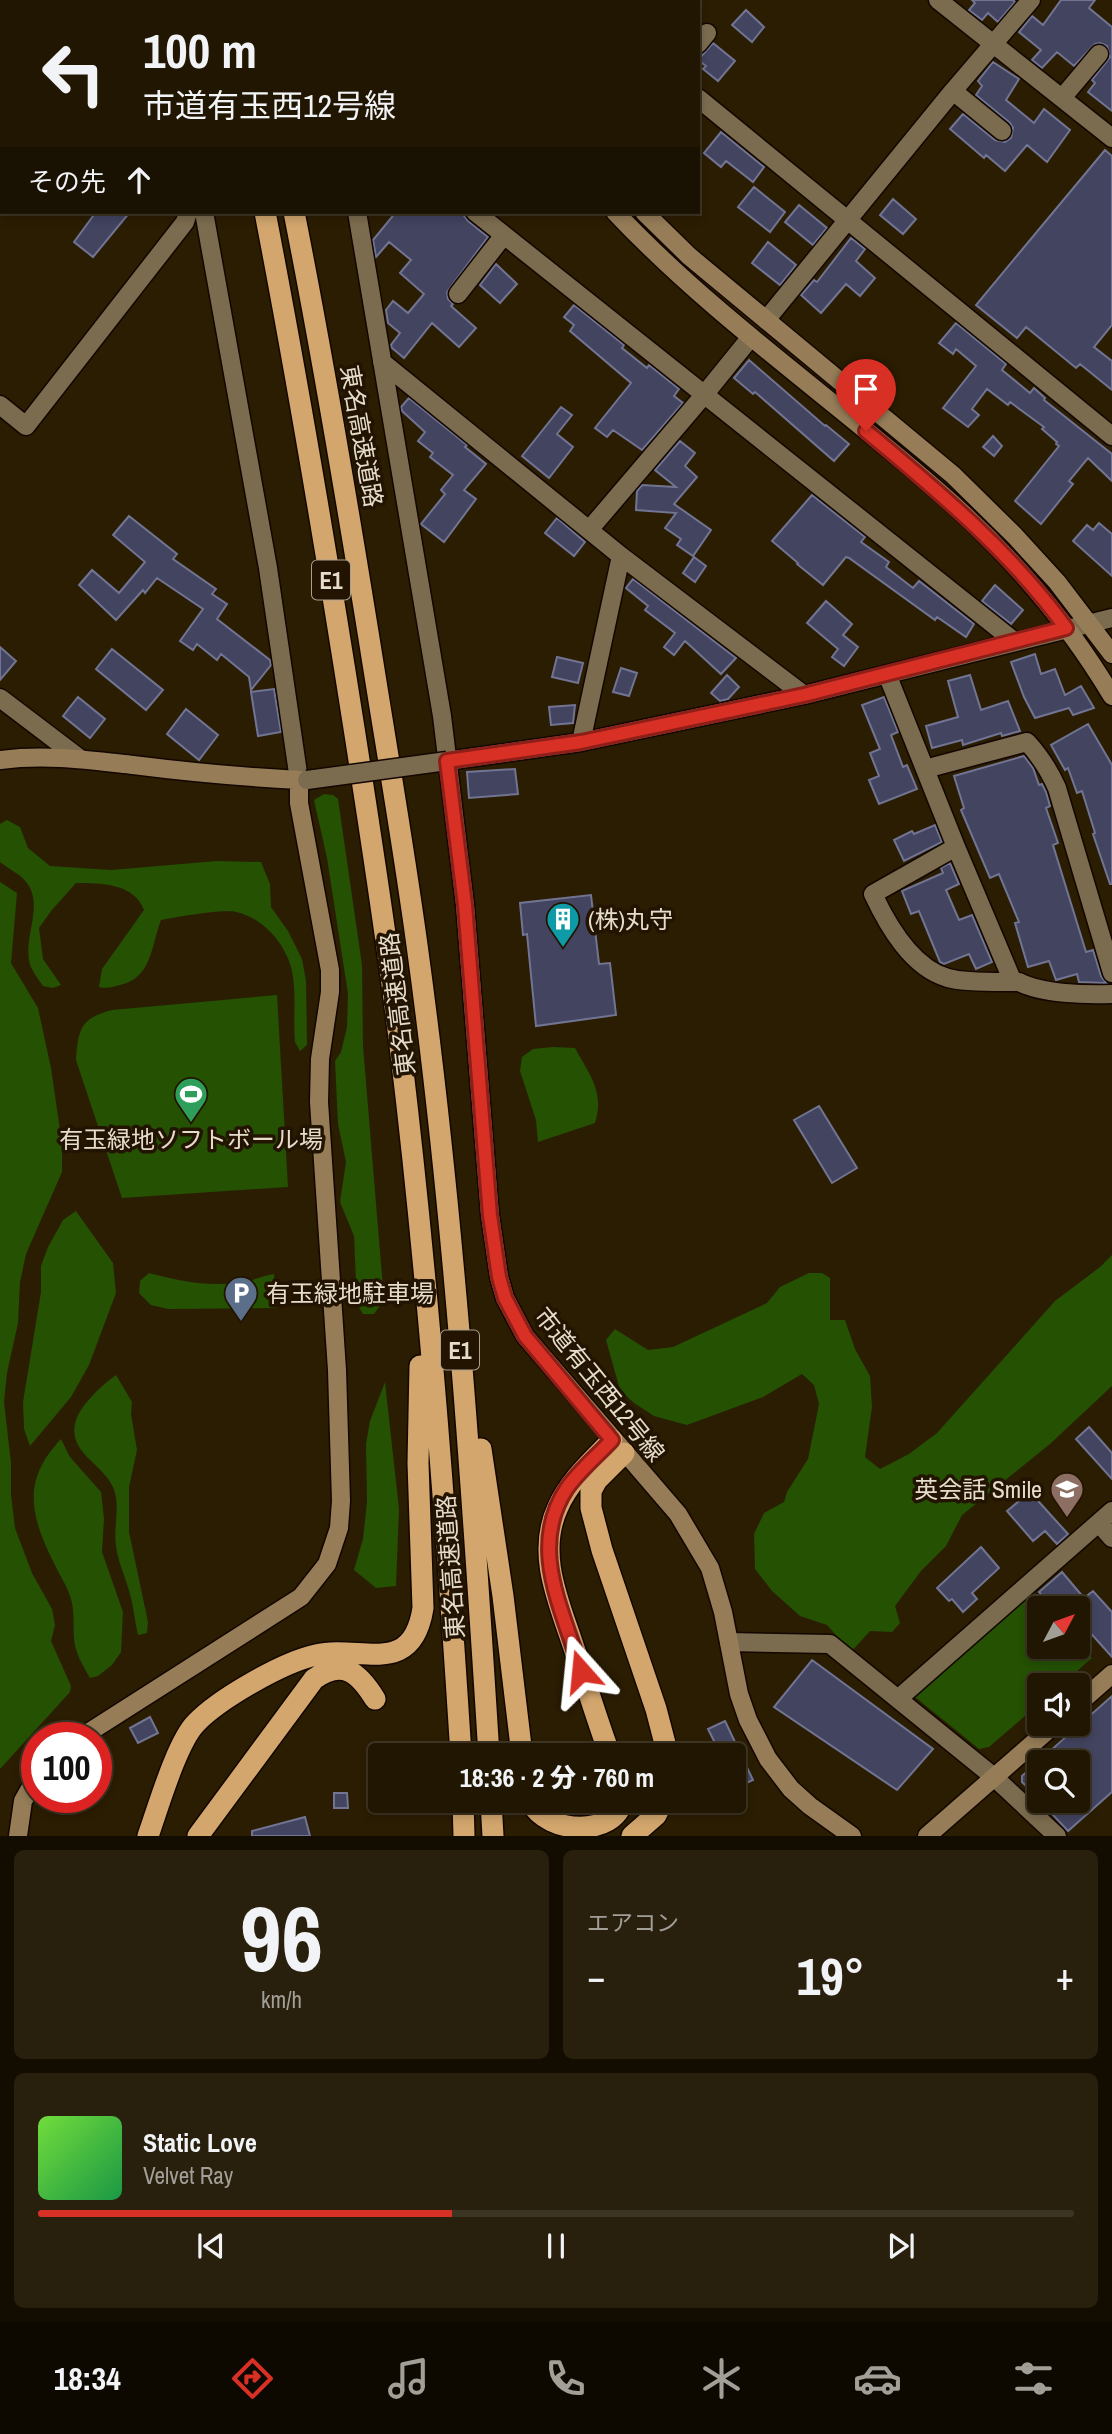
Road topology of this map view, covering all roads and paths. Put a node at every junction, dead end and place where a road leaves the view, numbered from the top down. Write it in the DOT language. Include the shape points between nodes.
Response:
graph roads {
  1 [pos="938,0"];
  2 [pos="1031,0"];
  3 [pos="994,44"];
  4 [pos="1099,54"];
  5 [pos="954,91"];
  6 [pos="1062,98"];
  7 [pos="700,101"];
  8 [pos="1002,131"];
  9 [pos="1111,135"];
  10 [pos="187,214"];
  11 [pos="204,214"];
  12 [pos="265,214"];
  13 [pos="294,214"];
  14 [pos="357,214"];
  15 [pos="478,214"];
  16 [pos="617,214"];
  17 [pos="646,214"];
  18 [pos="848,222"];
  19 [pos="504,235"];
  20 [pos="458,294"];
  21 [pos="766,320"];
  22 [pos="751,337"];
  23 [pos="382,362"];
  24 [pos="704,395"];
  25 [pos="0,405"];
  26 [pos="1112,436"];
  27 [pos="589,530"];
  28 [pos="621,556"];
  29 [pos="1112,618"];
  30 [pos="1089,623"];
  31 [pos="1066,628"];
  32 [pos="1014,641"];
  33 [pos="1112,654"];
  34 [pos="887,674"];
  35 [pos="804,695"];
  36 [pos="1112,696"];
  37 [pos="0,698"];
  38 [pos="581,742"];
  39 [pos="79,758"];
  40 [pos="0,760"];
  41 [pos="447,761"];
  42 [pos="925,769"];
  43 [pos="303,780"];
  44 [pos="956,847"];
  45 [pos="1112,972"];
  46 [pos="1013,982"];
  47 [pos="1112,994"];
  48 [pos="451,1257"];
  49 [pos="423,1259"];
  50 [pos="618,1447"];
  51 [pos="1105,1517"];
  52 [pos="1112,1538"];
  53 [pos="729,1642"];
  54 [pos="1112,1674"];
  55 [pos="1090,1693"];
  56 [pos="899,1698"];
  57 [pos="375,1699"];
  58 [pos="106,1722"];
  59 [pos="1041,1736"];
  60 [pos="459,1743"];
  61 [pos="488,1743"];
  62 [pos="521,1743"];
  63 [pos="606,1743"];
  64 [pos="665,1743"];
  65 [pos="994,1777"];
  66 [pos="21,1813"];
  67 [pos="463,1813"];
  68 [pos="492,1813"];
  69 [pos="539,1813"];
  70 [pos="618,1813"];
  71 [pos="657,1813"];
  72 [pos="18,1836"];
  73 [pos="148,1836"];
  74 [pos="198,1836"];
  75 [pos="464,1836"];
  76 [pos="493,1836"];
  77 [pos="632,1836"];
  78 [pos="852,1836"];
  79 [pos="927,1836"];
  80 [pos="1057,1836"];
  1 -- 3 [label="street"];
  2 -- 3 [label="street"];
  3 -- 5 [label="street"];
  3 -- 6 [label="street"];
  4 -- 6 [label="street"];
  5 -- 8 [label="street"];
  5 -- 18 [label="street"];
  6 -- 9 [label="street"];
  7 -- 18 [label="street"];
  10 -- 25 [label="street" via="26,426"];
  11 -- 43 [label="street"];
  12 -- 49 [label="highway, 東名高速道路 / E1" via="329,568 384,922"];
  13 -- 48 [label="highway, 東名高速道路 / E1" via="348,507 417,945"];
  14 -- 23 [label="street"];
  15 -- 19 [label="street"];
  16 -- 22 [label="street"];
  17 -- 21 [label="street"];
  18 -- 21 [label="street"];
  18 -- 26 [label="street"];
  19 -- 20 [label="street"];
  19 -- 24 [label="street"];
  21 -- 30 [label="street" via="953,475 1024,545"];
  22 -- 24 [label="street"];
  22 -- 31 [label="street" via="938,490 1019,570"];
  23 -- 27 [label="street"];
  23 -- 41 [label="street"];
  24 -- 27 [label="street"];
  24 -- 32 [label="street"];
  27 -- 28 [label="street"];
  28 -- 35 [label="street"];
  28 -- 38 [label="street"];
  29 -- 30 [label="street"];
  30 -- 31 [label="street"];
  30 -- 33 [label="street"];
  31 -- 32 [label="street"];
  31 -- 36 [label="street"];
  32 -- 34 [label="street"];
  34 -- 35 [label="street"];
  34 -- 42 [label="street"];
  35 -- 38 [label="street"];
  37 -- 39 [label="street"];
  38 -- 41 [label="street"];
  39 -- 40 [label="street"];
  39 -- 43 [label="street"];
  41 -- 43 [label="street, bridge"];
  41 -- 50 [label="street, 市道有玉西12号線" via="499,1277 525,1336"];
  42 -- 44 [label="street"];
  42 -- 45 [label="street" via="1027,742 1057,788"];
  43 -- 58 [label="street" via="299,803 331,980 319,1102 337,1370 339,1528 327,1564 301,1597"];
  44 -- 46 [label="street"];
  44 -- 46 [label="street" via="873,894 905,947 927,967 949,978"];
  46 -- 47 [label="street" via="1070,993"];
  48 -- 61 [label="highway, 東名高速道路 / E1"];
  48 -- 62 [label="highway"];
  49 -- 60 [label="highway, 東名高速道路 / E1"];
  49 -- 73 [label="highway" via="420,1625 403,1647 388,1654 305,1658 246,1687 206,1714 180,1747"];
  50 -- 53 [label="street, 市道有玉西12号線" via="678,1514 700,1548 718,1592"];
  50 -- 63 [label="highway" via="579,1474 566,1490 556,1510 549,1551 558,1603"];
  50 -- 64 [label="highway" via="591,1491 592,1508"];
  51 -- 52 [label="street"];
  51 -- 56 [label="street"];
  53 -- 56 [label="street" via="830,1644"];
  53 -- 78 [label="street, 市道有玉西12号線" via="739,1694 768,1759 782,1780 810,1806"];
  54 -- 55 [label="street"];
  56 -- 65 [label="street"];
  57 -- 74 [label="highway" via="355,1673 334,1669 314,1679"];
  59 -- 65 [label="street"];
  65 -- 79 [label="street"];
  65 -- 80 [label="street"];
  66 -- 72 [label="street"];
  67 -- 75 [label="highway"];
  68 -- 76 [label="highway"];
  69 -- 70 [label="highway" via="545,1821 581,1835 608,1827"];
  71 -- 77 [label="highway"];
}
